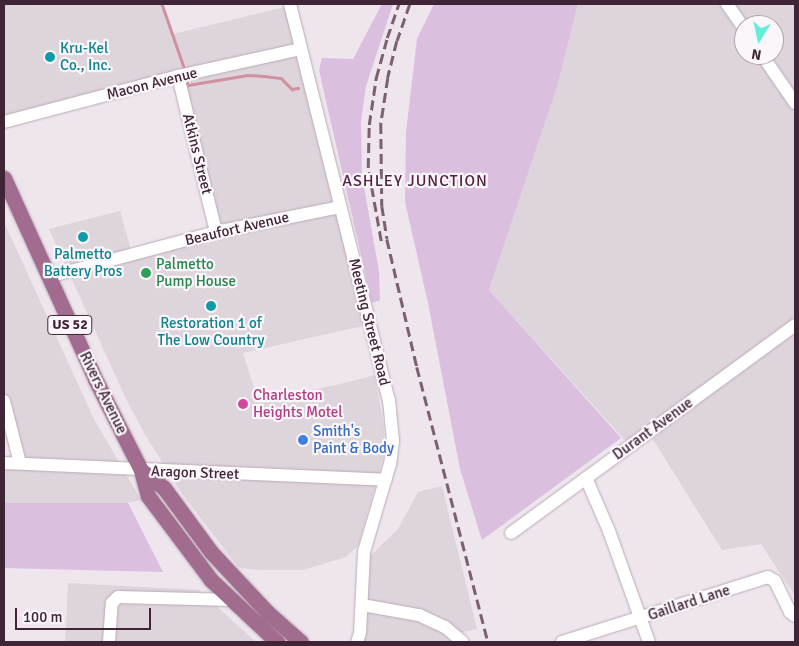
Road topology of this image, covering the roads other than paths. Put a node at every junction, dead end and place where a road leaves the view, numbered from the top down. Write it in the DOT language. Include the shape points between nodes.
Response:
graph roads {
  1 [pos="290,4"];
  2 [pos="727,4"];
  3 [pos="735,15"];
  4 [pos="301,49"];
  5 [pos="769,65"];
  6 [pos="178,76"];
  7 [pos="795,103"];
  8 [pos="4,122"];
  9 [pos="4,178"];
  10 [pos="340,207"];
  11 [pos="216,232"];
  12 [pos="48,277"];
  13 [pos="795,325"];
  14 [pos="4,401"];
  15 [pos="4,463"];
  16 [pos="20,463"];
  17 [pos="141,470"];
  18 [pos="586,478"];
  19 [pos="386,480"];
  20 [pos="511,533"];
  21 [pos="233,600"];
  22 [pos="362,605"];
  23 [pos="795,616"];
  24 [pos="640,618"];
  25 [pos="109,642"];
  26 [pos="277,642"];
  27 [pos="301,642"];
  28 [pos="357,642"];
  29 [pos="463,642"];
  30 [pos="562,642"];
  31 [pos="649,642"];
  1 -- 4 [label="street, Meeting Street Road"];
  2 -- 3 [label="street"];
  4 -- 6 [label="street, Macon Avenue"];
  4 -- 10 [label="street, Meeting Street Road"];
  5 -- 7 [label="street"];
  6 -- 8 [label="street, Macon Avenue"];
  6 -- 11 [label="street, Atkins Street"];
  9 -- 12 [label="main road, Rivers Avenue / US 52"];
  10 -- 11 [label="street, Beaufort Avenue"];
  10 -- 19 [label="street, Meeting Street Road" via="389,400 393,441"];
  11 -- 12 [label="street, Beaufort Avenue"];
  12 -- 17 [label="main road, Rivers Avenue / US 52"];
  13 -- 18 [label="street, Durant Avenue"];
  14 -- 16 [label="street"];
  15 -- 16 [label="street, Aragon Street"];
  16 -- 17 [label="street, Aragon Street"];
  17 -- 19 [label="street, Aragon Street"];
  17 -- 21 [label="main road, Rivers Avenue / US 52" via="148,496 162,517 211,580"];
  17 -- 27 [label="main road, Rivers Avenue / US 52" via="164,488 211,552 268,613"];
  18 -- 20 [label="street, Durant Avenue"];
  18 -- 24 [label="street" via="609,530"];
  19 -- 22 [label="street, Meeting Street Road" via="364,552"];
  21 -- 25 [label="street" via="122,596 112,603"];
  21 -- 26 [label="main road, Rivers Avenue / US 52"];
  22 -- 28 [label="street, Meeting Street Road"];
  22 -- 29 [label="street" via="419,615 445,627"];
  23 -- 24 [label="street, Gaillard Lane" via="775,581 768,577"];
  24 -- 30 [label="street, Gaillard Lane"];
  24 -- 31 [label="street"];
}
